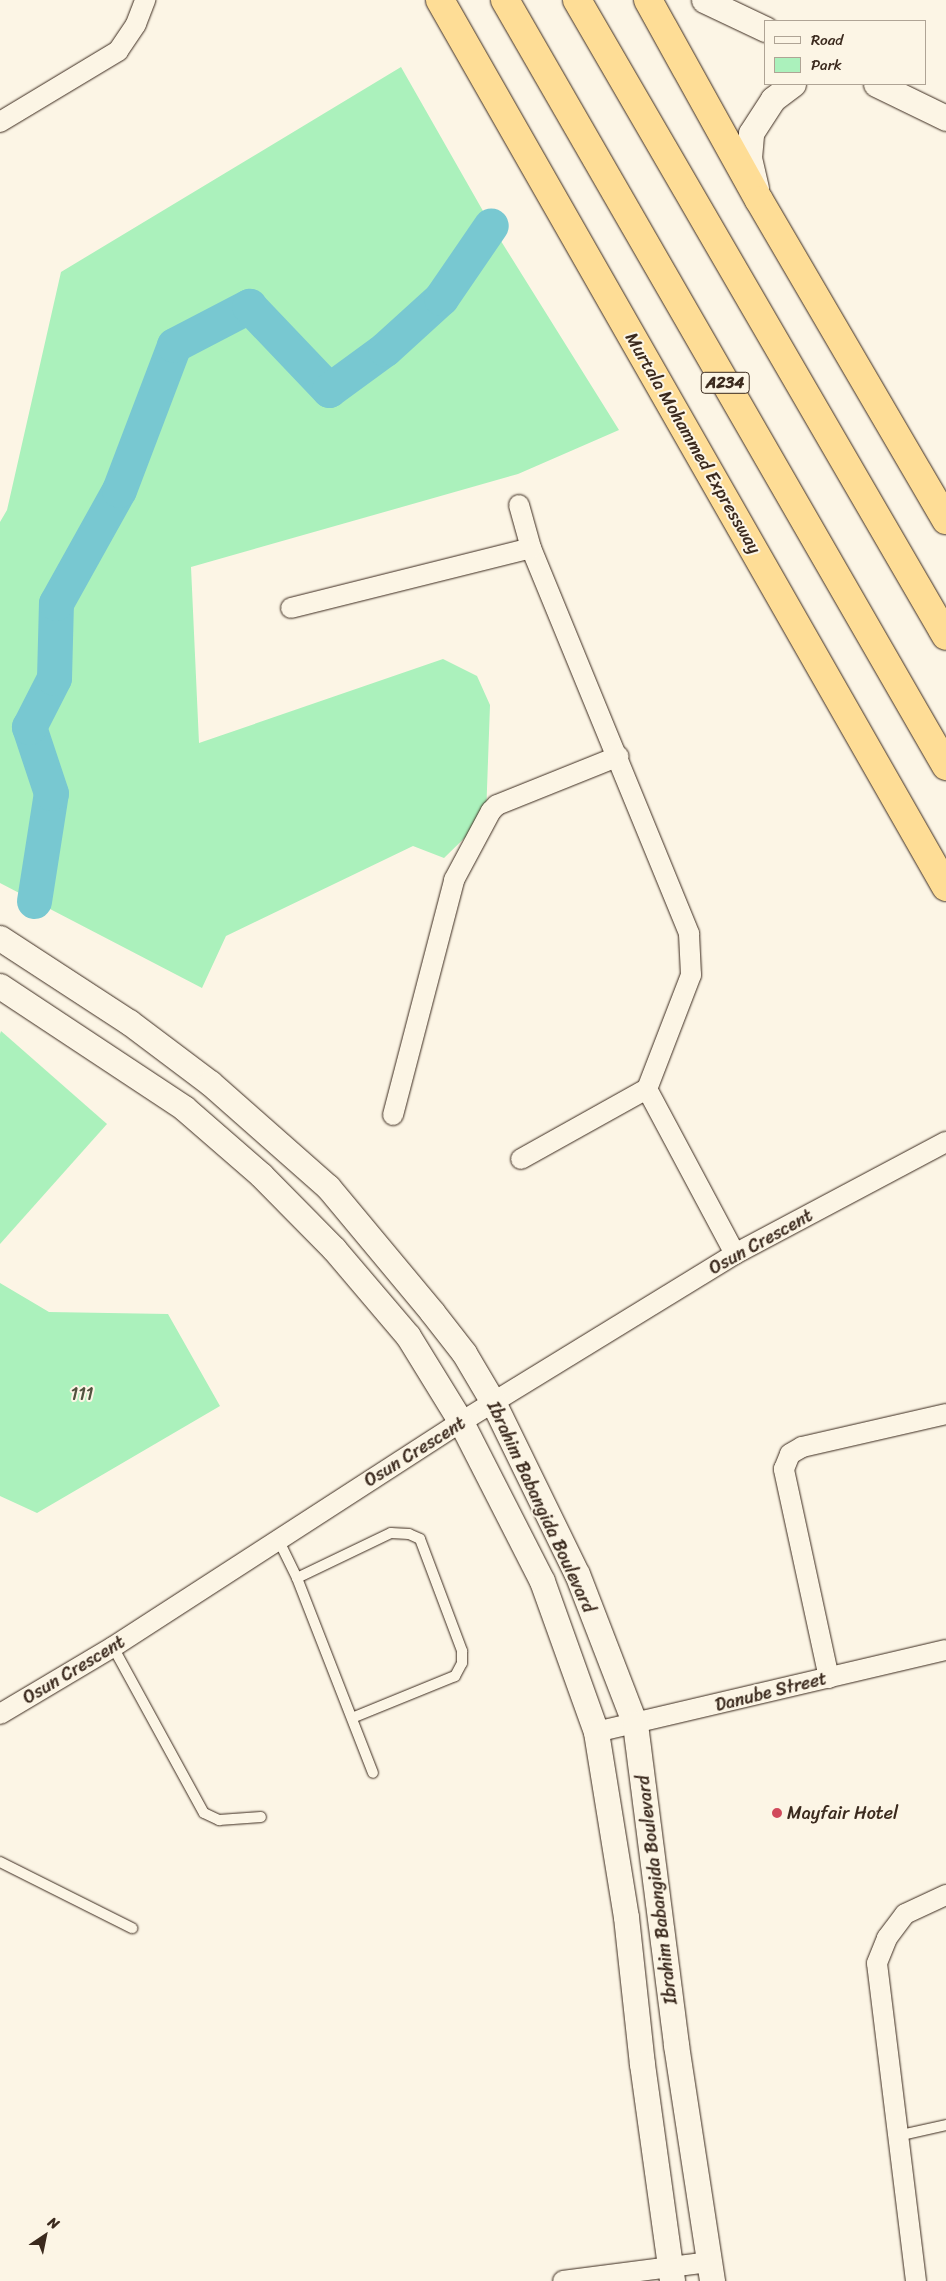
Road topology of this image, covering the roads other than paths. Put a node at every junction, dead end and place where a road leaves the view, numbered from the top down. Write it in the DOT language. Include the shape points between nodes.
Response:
graph roads {
  1 [pos="144,0"];
  2 [pos="440,0"];
  3 [pos="505,0"];
  4 [pos="577,0"];
  5 [pos="648,0"];
  6 [pos="704,0"];
  7 [pos="764,30"];
  8 [pos="792,85"];
  9 [pos="878,85"];
  10 [pos="946,118"];
  11 [pos="0,122"];
  12 [pos="759,200"];
  13 [pos="519,506"];
  14 [pos="946,520"];
  15 [pos="531,548"];
  16 [pos="291,608"];
  17 [pos="946,636"];
  18 [pos="619,756"];
  19 [pos="946,766"];
  20 [pos="946,887"];
  21 [pos="0,938"];
  22 [pos="0,986"];
  23 [pos="647,1089"];
  24 [pos="393,1115"];
  25 [pos="944,1140"];
  26 [pos="521,1159"];
  27 [pos="736,1254"];
  28 [pos="493,1402"];
  29 [pos="946,1414"];
  30 [pos="461,1422"];
  31 [pos="278,1539"];
  32 [pos="297,1578"];
  33 [pos="113,1647"];
  34 [pos="946,1650"];
  35 [pos="829,1678"];
  36 [pos="0,1714"];
  37 [pos="352,1718"];
  38 [pos="635,1724"];
  39 [pos="596,1732"];
  40 [pos="373,1773"];
  41 [pos="261,1817"];
  42 [pos="0,1862"];
  43 [pos="946,1895"];
  44 [pos="132,1928"];
  45 [pos="946,2125"];
  46 [pos="897,2136"];
  47 [pos="711,2272"];
  48 [pos="671,2274"];
  49 [pos="563,2281"];
  50 [pos="916,2281"];
  1 -- 11 [label="street" via="136,24 118,51"];
  2 -- 20 [label="highway, Murtala Mohammed Expressway"];
  3 -- 19 [label="highway, A234"];
  4 -- 17 [label="highway"];
  5 -- 12 [label="highway"];
  6 -- 7 [label="street"];
  8 -- 12 [label="street" via="773,99 751,133 749,158"];
  9 -- 10 [label="street"];
  12 -- 14 [label="highway"];
  13 -- 15 [label="street"];
  15 -- 16 [label="street"];
  15 -- 18 [label="street"];
  18 -- 23 [label="street" via="689,934 692,975"];
  18 -- 24 [label="street" via="498,805 491,812 454,880"];
  21 -- 28 [label="street, Ibrahim Babangida Boulevard" via="129,1022 203,1078 328,1187 464,1353"];
  22 -- 30 [label="street, Ibrahim Babangida Boulevard" via="184,1108 261,1175 334,1249 408,1336"];
  23 -- 26 [label="street"];
  23 -- 27 [label="street"];
  25 -- 27 [label="street, Osun Crescent"];
  27 -- 28 [label="street, Osun Crescent"];
  28 -- 30 [label="street, Osun Crescent"];
  28 -- 38 [label="street, Ibrahim Babangida Boulevard" via="577,1574"];
  29 -- 35 [label="street" via="802,1447 790,1454 784,1469"];
  30 -- 31 [label="street, Osun Crescent"];
  30 -- 39 [label="street, Ibrahim Babangida Boulevard" via="542,1581"];
  31 -- 32 [label="lane"];
  31 -- 33 [label="street, Osun Crescent"];
  32 -- 37 [label="lane"];
  32 -- 37 [label="lane" via="392,1533 409,1534 420,1539 462,1651 462,1663 455,1676"];
  33 -- 36 [label="street, Osun Crescent"];
  33 -- 41 [label="lane" via="204,1813 219,1820"];
  34 -- 35 [label="street, Danube Street"];
  35 -- 38 [label="street, Danube Street"];
  37 -- 40 [label="lane"];
  38 -- 39 [label="street, Danube Street"];
  38 -- 47 [label="street, Ibrahim Babangida Boulevard" via="676,2044"];
  39 -- 48 [label="street, Ibrahim Babangida Boulevard" via="626,1917 642,2064"];
  42 -- 44 [label="lane"];
  43 -- 46 [label="street" via="905,1914 887,1938 877,1963"];
  45 -- 46 [label="lane"];
  46 -- 50 [label="street"];
  47 -- 48 [label="street"];
  48 -- 49 [label="street"];
}
